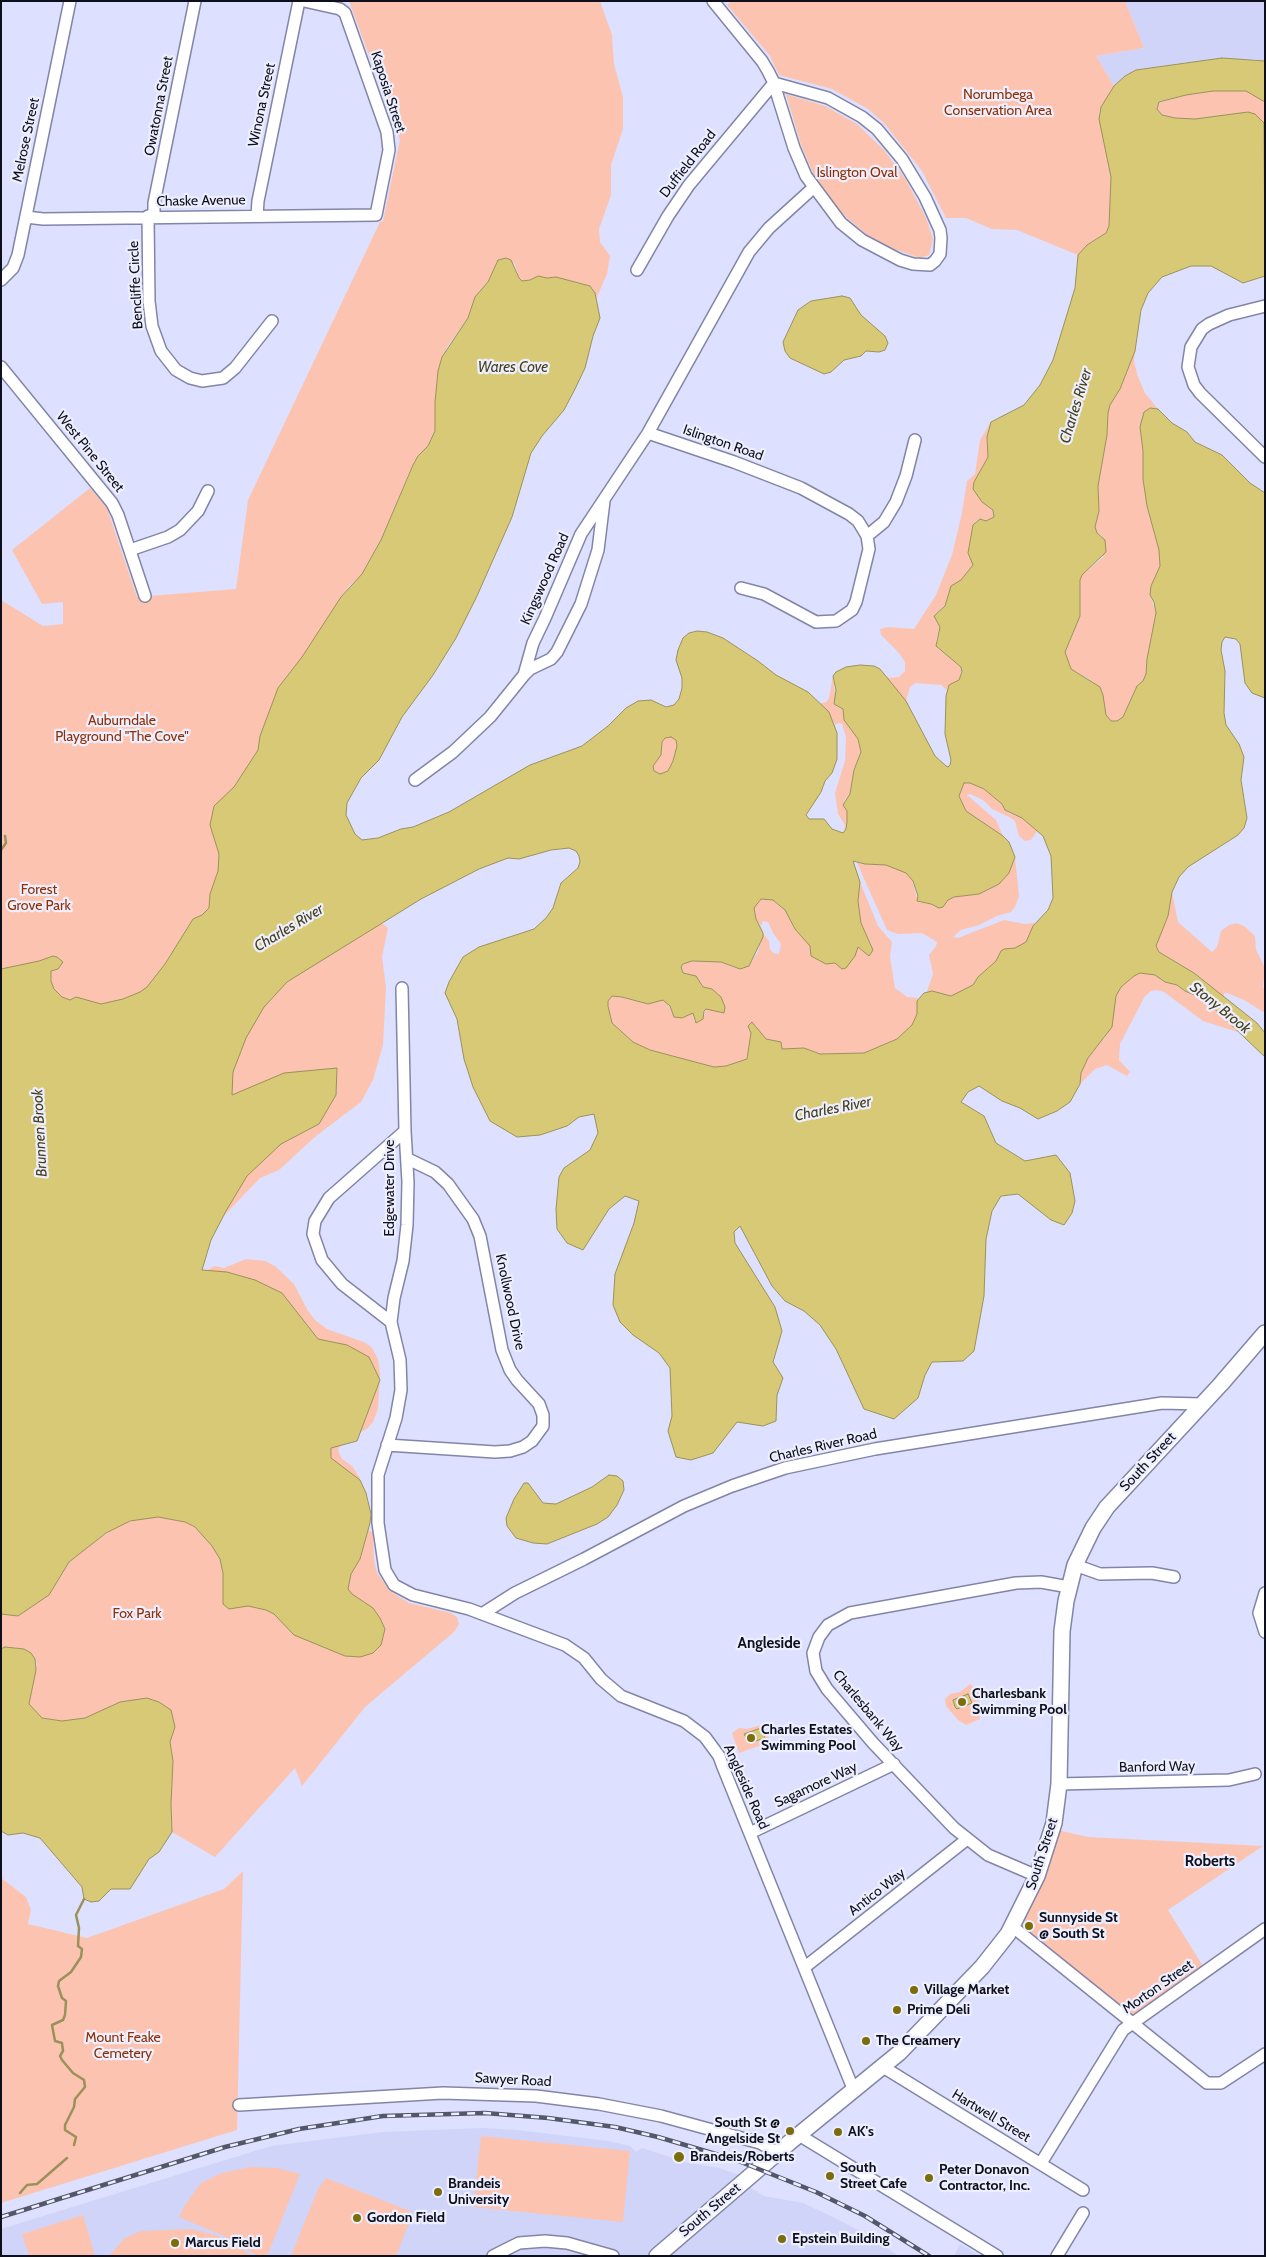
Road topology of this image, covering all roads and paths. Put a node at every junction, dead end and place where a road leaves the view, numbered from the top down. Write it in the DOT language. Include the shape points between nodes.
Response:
graph roads {
  1 [pos="70,1"];
  2 [pos="195,1"];
  3 [pos="299,1"];
  4 [pos="304,1"];
  5 [pos="713,1"];
  6 [pos="774,83"];
  7 [pos="813,188"];
  8 [pos="257,215"];
  9 [pos="376,215"];
  10 [pos="151,216"];
  11 [pos="26,217"];
  12 [pos="637,270"];
  13 [pos="1,280"];
  14 [pos="1265,306"];
  15 [pos="272,321"];
  16 [pos="1,367"];
  17 [pos="648,433"];
  18 [pos="915,440"];
  19 [pos="1265,457"];
  20 [pos="208,490"];
  21 [pos="605,500"];
  22 [pos="867,536"];
  23 [pos="130,550"];
  24 [pos="741,588"];
  25 [pos="144,596"];
  26 [pos="524,674"];
  27 [pos="415,780"];
  28 [pos="402,988"];
  29 [pos="405,1131"];
  30 [pos="408,1159"];
  31 [pos="392,1322"];
  32 [pos="1265,1333"];
  33 [pos="1201,1404"];
  34 [pos="387,1445"];
  35 [pos="1075,1566"];
  36 [pos="1174,1576"];
  37 [pos="1069,1587"];
  38 [pos="1265,1593"];
  39 [pos="482,1614"];
  40 [pos="1265,1632"];
  41 [pos="894,1764"];
  42 [pos="1255,1774"];
  43 [pos="1059,1784"];
  44 [pos="750,1833"];
  45 [pos="966,1840"];
  46 [pos="1037,1876"];
  47 [pos="1013,1927"];
  48 [pos="1265,1930"];
  49 [pos="805,1967"];
  50 [pos="1132,2023"];
  51 [pos="1265,2054"];
  52 [pos="883,2067"];
  53 [pos="854,2091"];
  54 [pos="239,2105"];
  55 [pos="799,2135"];
  56 [pos="778,2153"];
  57 [pos="1041,2164"];
  58 [pos="1083,2190"];
  59 [pos="1083,2213"];
  60 [pos="493,2256"];
  61 [pos="613,2256"];
  62 [pos="658,2256"];
  63 [pos="997,2256"];
  64 [pos="1056,2256"];
  1 -- 11 [label="street, Melrose Street"];
  2 -- 10 [label="street, Owatonna Street"];
  3 -- 8 [label="street, Winona Street"];
  4 -- 9 [label="street, Kaposia Street" via="342,11 348,19 388,138 389,150"];
  5 -- 6 [label="street" via="762,61"];
  6 -- 7 [label="street" via="794,148"];
  6 -- 7 [label="street" via="828,98 877,129 906,165 925,197 940,230 940,254 930,265 922,266 887,255 850,232"];
  6 -- 12 [label="street, Duffield Road" via="689,185"];
  7 -- 17 [label="street" via="769,228 749,252"];
  8 -- 9 [label="street, Chaske Avenue"];
  8 -- 10 [label="street, Chaske Avenue"];
  10 -- 11 [label="street, Chaske Avenue"];
  10 -- 15 [label="street, Bencliffe Circle" via="149,301 152,326 158,346 176,370 207,382 223,378 235,368"];
  11 -- 13 [label="street, Melrose Street" via="17,260"];
  14 -- 19 [label="street" via="1229,316 1202,329 1191,347 1188,367 1200,393"];
  16 -- 23 [label="street, West Pine Street" via="109,499"];
  17 -- 21 [label="street, Kingswood Road"];
  17 -- 22 [label="street, Islington Road" via="801,488 849,514 858,521"];
  18 -- 22 [label="street" via="896,502 884,522"];
  20 -- 23 [label="street" via="198,511 180,530"];
  21 -- 26 [label="street, Kingswood Road" via="580,534 533,643"];
  21 -- 26 [label="street, Kingswood Road" via="598,550 581,604 551,659"];
  22 -- 24 [label="street" via="869,549 856,602 852,610 836,621 816,622 764,594"];
  23 -- 25 [label="street, West Pine Street"];
  26 -- 27 [label="street, Kingswood Road" via="490,717"];
  28 -- 29 [label="street, Edgewater Drive"];
  29 -- 30 [label="street, Edgewater Drive"];
  29 -- 31 [label="street" via="329,1198 315,1221 313,1234 322,1260 342,1284"];
  30 -- 31 [label="street, Edgewater Drive" via="406,1245"];
  30 -- 34 [label="street, Knollwood Drive" via="435,1172 448,1184 473,1219 483,1250 502,1350 510,1370 539,1404 543,1426 532,1442 510,1452"];
  31 -- 34 [label="street, Edgewater Drive" via="400,1360 401,1390"];
  32 -- 33 [label="main road, South Street"];
  33 -- 35 [label="main road, South Street" via="1107,1507"];
  33 -- 39 [label="street, Charles River Road" via="1162,1403 867,1450 786,1468 684,1506 508,1596"];
  34 -- 39 [label="street, Edgewater Drive" via="378,1475 378,1522 389,1578 394,1585 413,1595"];
  35 -- 36 [label="street" via="1100,1574"];
  35 -- 37 [label="main road, South Street"];
  37 -- 41 [label="street, Charlesbank Way" via="1040,1582 1016,1583 865,1609 841,1616 828,1625 814,1649 816,1671 827,1689"];
  37 -- 43 [label="main road, South Street" via="1062,1631"];
  38 -- 40 [label="street" via="1258,1612"];
  39 -- 44 [label="street, Angleside Road" via="564,1645 584,1658 621,1696 695,1728 718,1756"];
  41 -- 44 [label="street, Sagamore Way"];
  41 -- 45 [label="street, Charlesbank Way"];
  42 -- 43 [label="street, Banford Way" via="1229,1780"];
  43 -- 46 [label="main road, South Street" via="1053,1829"];
  44 -- 49 [label="street, Angleside Road"];
  45 -- 46 [label="street, Charlesbank Way" via="995,1858"];
  45 -- 49 [label="street, Antico Way"];
  46 -- 47 [label="main road, South Street"];
  47 -- 50 [label="street"];
  47 -- 52 [label="main road, South Street" via="982,1967"];
  48 -- 50 [label="street, Morton Street"];
  49 -- 53 [label="street, Angleside Road"];
  50 -- 51 [label="street" via="1210,2084 1220,2083"];
  50 -- 57 [label="street, Morton Street" via="1120,2035"];
  52 -- 53 [label="main road, South Street"];
  52 -- 57 [label="street, Hartwell Street"];
  53 -- 55 [label="main road, South Street"];
  54 -- 56 [label="street, Sawyer Road" via="443,2093 536,2096 615,2106 684,2121 760,2143"];
  55 -- 56 [label="main road, South Street"];
  55 -- 63 [label="street"];
  56 -- 62 [label="main road, South Street"];
  57 -- 58 [label="street, Hartwell Street"];
  59 -- 64 [label="street"];
  60 -- 61 [label="street" via="519,2244 544,2241 567,2243"];
}
